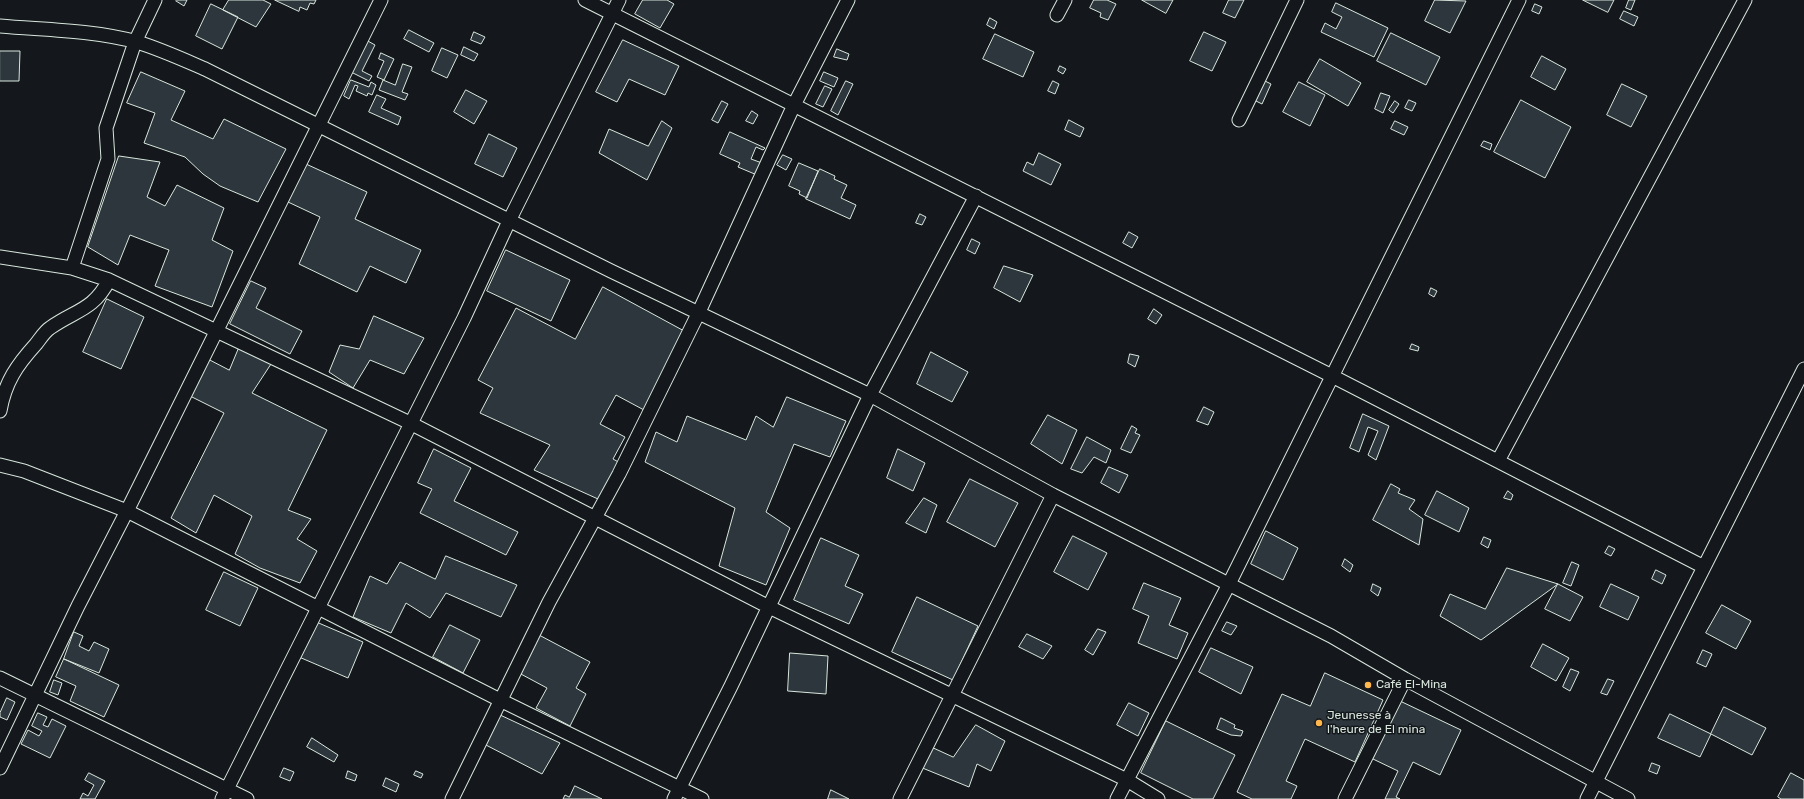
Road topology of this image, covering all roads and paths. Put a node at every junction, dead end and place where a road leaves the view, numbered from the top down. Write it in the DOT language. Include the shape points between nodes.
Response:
graph roads {
  1 [pos="381,0"];
  2 [pos="585,0"];
  3 [pos="620,0"];
  4 [pos="848,0"];
  5 [pos="1065,0"];
  6 [pos="1297,0"];
  7 [pos="1519,0"];
  8 [pos="1745,0"];
  9 [pos="152,3"];
  10 [pos="613,14"];
  11 [pos="1057,15"];
  12 [pos="0,26"];
  13 [pos="135,42"];
  14 [pos="794,105"];
  15 [pos="1239,120"];
  16 [pos="319,125"];
  17 [pos="976,196"];
  18 [pos="509,221"];
  19 [pos="0,257"];
  20 [pos="72,268"];
  21 [pos="109,280"];
  22 [pos="698,314"];
  23 [pos="217,330"];
  24 [pos="1804,369"];
  25 [pos="1332,376"];
  26 [pos="870,394"];
  27 [pos="0,411"];
  28 [pos="410,423"];
  29 [pos="1498,461"];
  30 [pos="0,465"];
  31 [pos="1053,495"];
  32 [pos="127,511"];
  33 [pos="596,517"];
  34 [pos="1704,567"];
  35 [pos="1229,584"];
  36 [pos="319,607"];
  37 [pos="769,607"];
  38 [pos="0,678"];
  39 [pos="1405,679"];
  40 [pos="36,695"];
  41 [pos="952,695"];
  42 [pos="500,700"];
  43 [pos="0,768"];
  44 [pos="1127,780"];
  45 [pos="1594,783"];
  46 [pos="677,793"];
  47 [pos="225,794"];
  48 [pos="247,799"];
  49 [pos="452,799"];
  50 [pos="702,799"];
  51 [pos="900,799"];
  52 [pos="1117,799"];
  53 [pos="1158,799"];
  54 [pos="1345,799"];
  55 [pos="1587,799"];
  56 [pos="1628,799"];
  1 -- 16 [label="street"];
  2 -- 10 [label="street"];
  3 -- 10 [label="street"];
  4 -- 14 [label="street"];
  5 -- 11 [label="street"];
  6 -- 15 [label="street"];
  7 -- 25 [label="street"];
  8 -- 29 [label="street"];
  9 -- 13 [label="street"];
  10 -- 14 [label="street"];
  10 -- 18 [label="street"];
  12 -- 13 [label="street" via="80,33"];
  13 -- 16 [label="street" via="198,66"];
  13 -- 20 [label="street" via="106,128 108,159"];
  14 -- 17 [label="street"];
  14 -- 22 [label="street"];
  16 -- 18 [label="street"];
  16 -- 23 [label="street"];
  17 -- 25 [label="street"];
  17 -- 26 [label="street"];
  18 -- 22 [label="street"];
  18 -- 28 [label="street" via="464,318"];
  19 -- 20 [label="street"];
  20 -- 21 [label="street"];
  21 -- 23 [label="street"];
  21 -- 27 [label="street" via="102,293 86,308 50,328 16,367 2,397"];
  22 -- 26 [label="street" via="772,346"];
  22 -- 33 [label="street"];
  23 -- 28 [label="street"];
  23 -- 32 [label="street"];
  24 -- 34 [label="street"];
  25 -- 29 [label="street"];
  25 -- 35 [label="street"];
  26 -- 31 [label="street"];
  26 -- 37 [label="street"];
  28 -- 33 [label="street"];
  28 -- 36 [label="street"];
  29 -- 34 [label="street"];
  30 -- 32 [label="street" via="24,471"];
  31 -- 35 [label="street"];
  31 -- 41 [label="street"];
  32 -- 36 [label="street"];
  32 -- 40 [label="street"];
  33 -- 37 [label="street"];
  33 -- 42 [label="street" via="549,602"];
  34 -- 45 [label="street"];
  35 -- 39 [label="street" via="1331,636"];
  35 -- 44 [label="street"];
  36 -- 42 [label="street"];
  36 -- 47 [label="street"];
  37 -- 41 [label="street"];
  37 -- 46 [label="street"];
  38 -- 40 [label="street"];
  39 -- 45 [label="street"];
  39 -- 54 [label="street"];
  40 -- 43 [label="street"];
  40 -- 47 [label="street"];
  41 -- 44 [label="street"];
  41 -- 51 [label="street"];
  42 -- 46 [label="street"];
  42 -- 49 [label="street"];
  44 -- 52 [label="street"];
  44 -- 53 [label="street"];
  45 -- 55 [label="street"];
  45 -- 56 [label="street"];
  46 -- 50 [label="street"];
  47 -- 48 [label="street"];
}
